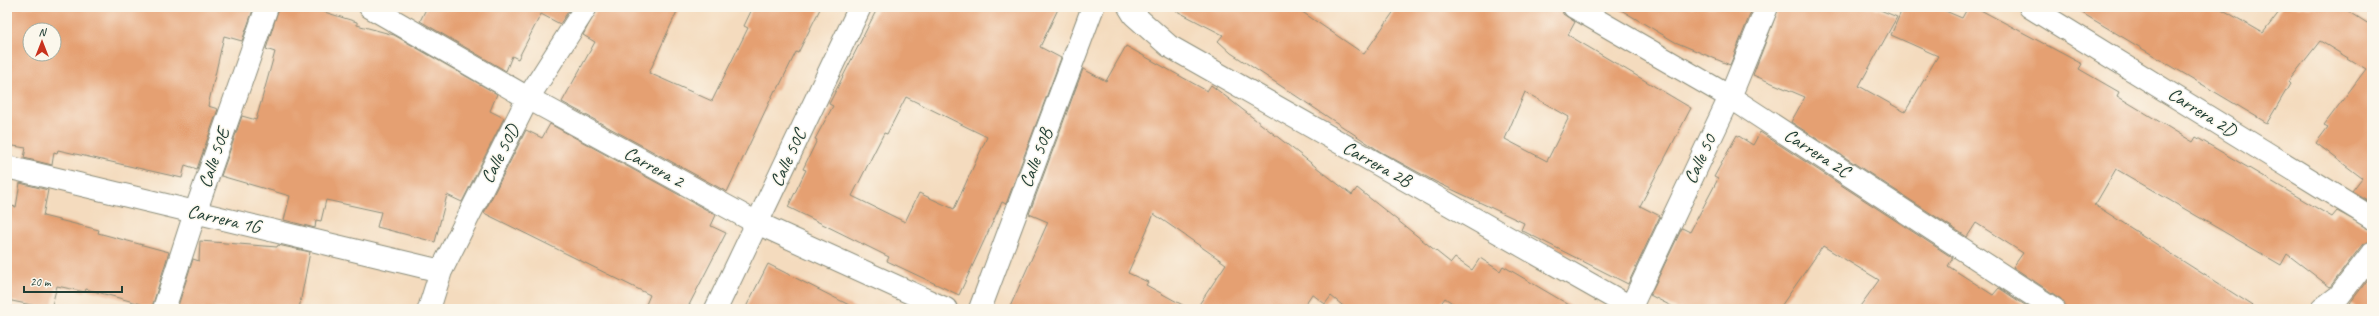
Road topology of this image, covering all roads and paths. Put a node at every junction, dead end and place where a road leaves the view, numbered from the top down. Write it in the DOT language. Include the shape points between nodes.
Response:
graph roads {
  1 [pos="267,7"];
  2 [pos="370,7"];
  3 [pos="586,7"];
  4 [pos="860,7"];
  5 [pos="1093,7"];
  6 [pos="1129,7"];
  7 [pos="1574,7"];
  8 [pos="1767,7"];
  9 [pos="2035,8"];
  10 [pos="1730,97"];
  11 [pos="528,98"];
  12 [pos="7,167"];
  13 [pos="195,213"];
  14 [pos="2372,218"];
  15 [pos="757,223"];
  16 [pos="2372,253"];
  17 [pos="441,271"];
  18 [pos="1632,308"];
  19 [pos="164,309"];
  20 [pos="429,309"];
  21 [pos="716,309"];
  22 [pos="946,309"];
  23 [pos="980,309"];
  24 [pos="2054,309"];
  25 [pos="2322,309"];
  1 -- 13 [label="street, Calle 50E"];
  2 -- 11 [label="street, Carrera 2"];
  3 -- 11 [label="street, Calle 50D"];
  4 -- 15 [label="street, Calle 50C"];
  5 -- 23 [label="street, Calle 50B"];
  6 -- 18 [label="street, Carrera 2B" via="1134,15 1169,46"];
  7 -- 10 [label="street, Carrera 2C"];
  8 -- 10 [label="street, Calle 50"];
  9 -- 14 [label="street, Carrera 2D"];
  10 -- 18 [label="street, Calle 50"];
  10 -- 24 [label="street, Carrera 2C"];
  11 -- 15 [label="street, Carrera 2"];
  11 -- 17 [label="street, Calle 50D"];
  12 -- 13 [label="street, Carrera 1G"];
  13 -- 17 [label="street, Carrera 1G"];
  13 -- 19 [label="street, Calle 50E"];
  15 -- 21 [label="street, Calle 50C"];
  15 -- 22 [label="street, Carrera 2"];
  16 -- 25 [label="street" via="2339,296"];
  17 -- 20 [label="street, Calle 50D"];
}
